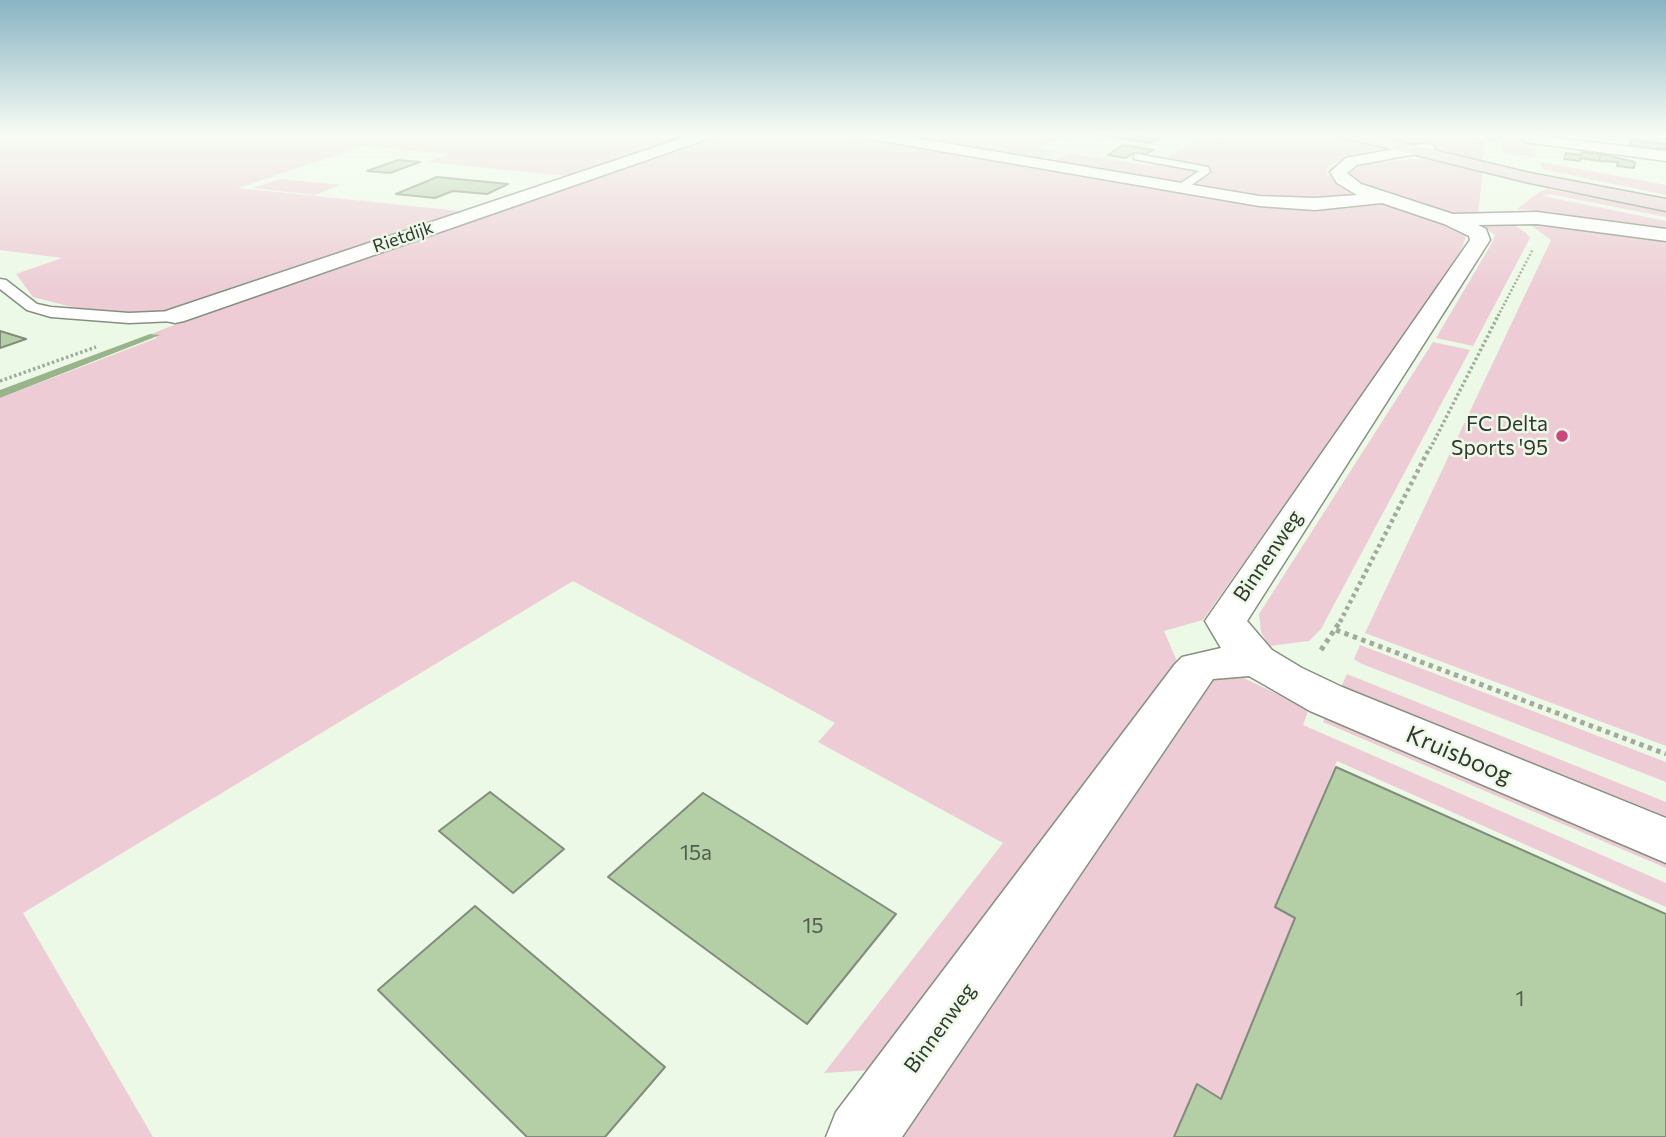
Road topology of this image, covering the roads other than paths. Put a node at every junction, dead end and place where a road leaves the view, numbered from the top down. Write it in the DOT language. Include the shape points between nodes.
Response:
graph roads {
  1 [pos="556,186"];
  2 [pos="1176,186"];
  3 [pos="1353,186"];
  4 [pos="1581,186"];
  5 [pos="1605,186"];
  6 [pos="1182,187"];
  7 [pos="1381,198"];
  8 [pos="1666,198"];
  9 [pos="1666,205"];
  10 [pos="1451,220"];
  11 [pos="1666,235"];
  12 [pos="1,283"];
  13 [pos="175,316"];
  14 [pos="1257,660"];
  15 [pos="1666,841"];
  16 [pos="861,1137"];
  1 -- 13 [label="street, Rietdijk"];
  2 -- 6 [label="street"];
  3 -- 7 [label="street, Binnenweg"];
  4 -- 9 [label="main road"];
  5 -- 8 [label="main road"];
  6 -- 7 [label="street" via="1287,203"];
  7 -- 10 [label="street, Binnenweg"];
  10 -- 11 [label="street" via="1577,222"];
  10 -- 14 [label="street, Binnenweg" via="1479,233 1480,240 1226,621"];
  12 -- 13 [label="lane" via="32,307 67,315"];
  14 -- 15 [label="street, Kruisboog" via="1326,699"];
  14 -- 16 [label="street, Binnenweg" via="1211,664 1191,675"];
}
